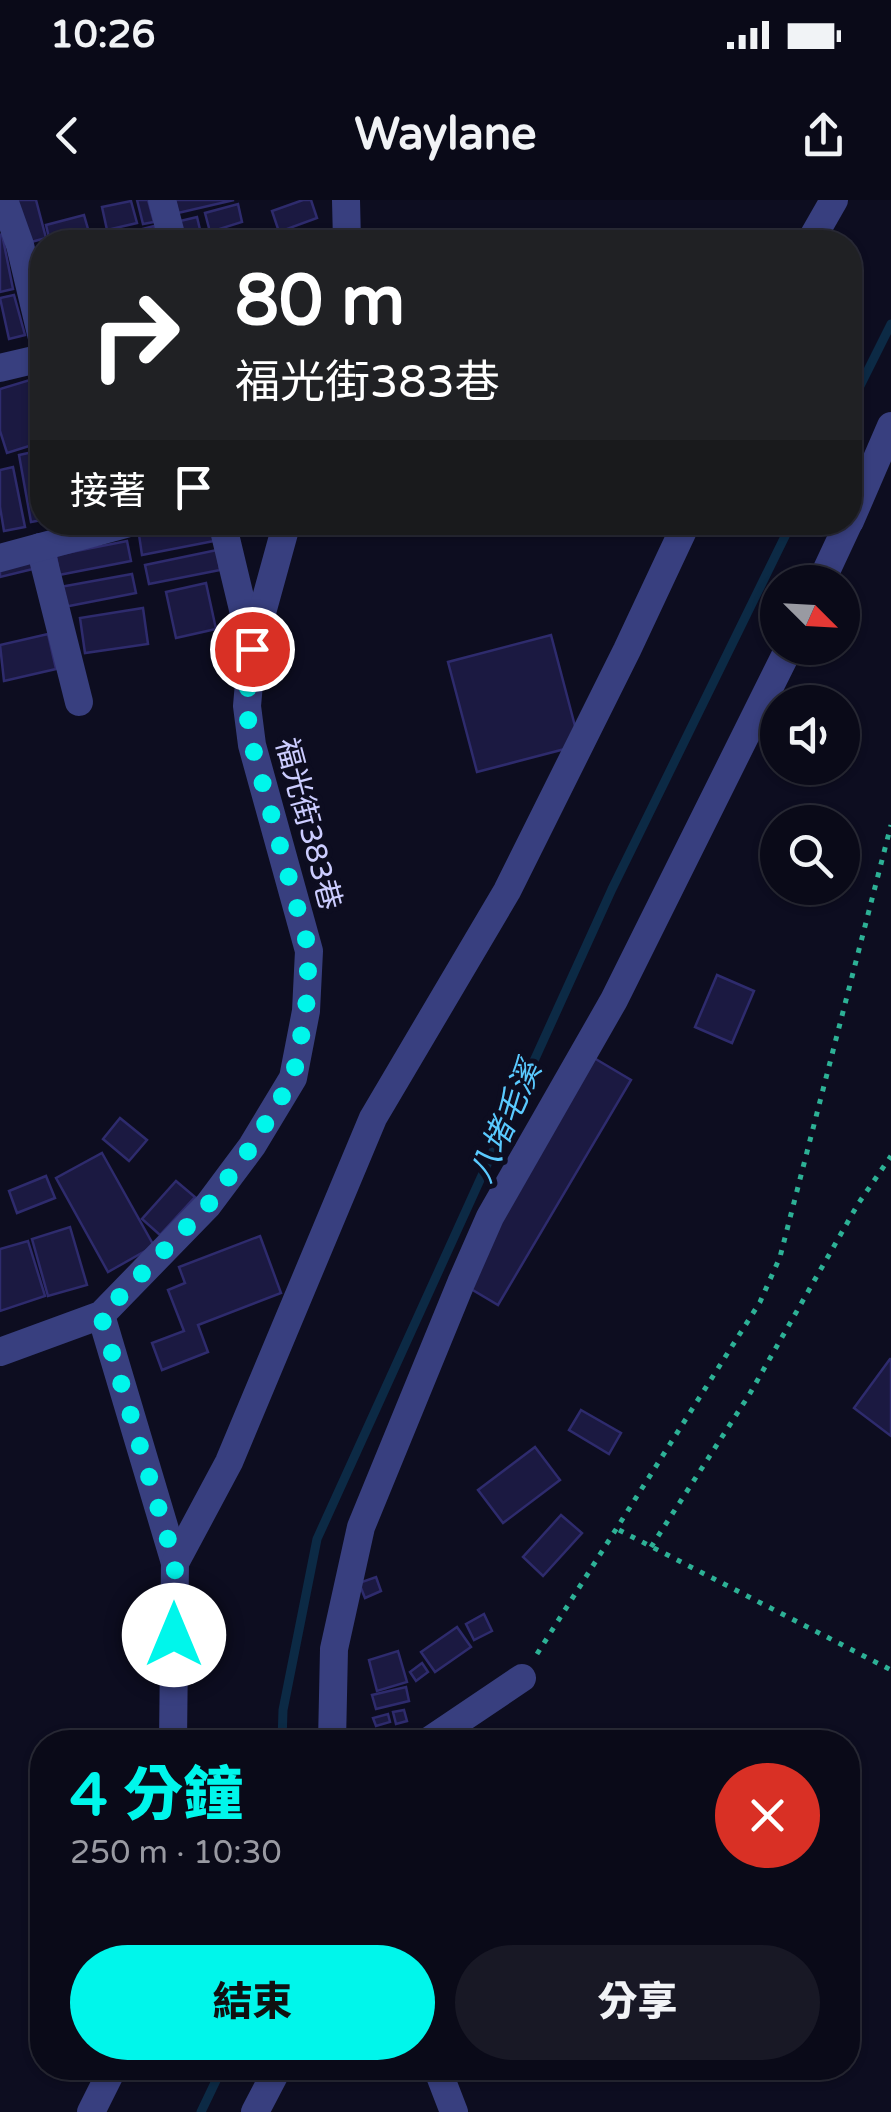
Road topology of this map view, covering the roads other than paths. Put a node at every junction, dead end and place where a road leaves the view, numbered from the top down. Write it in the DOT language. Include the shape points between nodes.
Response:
graph roads {
  1 [pos="4,200"];
  2 [pos="162,200"];
  3 [pos="346,200"];
  4 [pos="834,200"];
  5 [pos="170,230"];
  6 [pos="347,230"];
  7 [pos="817,230"];
  8 [pos="30,287"];
  9 [pos="30,361"];
  10 [pos="0,368"];
  11 [pos="891,426"];
  12 [pos="862,494"];
  13 [pos="72,535"];
  14 [pos="225,535"];
  15 [pos="283,535"];
  16 [pos="680,535"];
  17 [pos="844,535"];
  18 [pos="40,547"];
  19 [pos="0,558"];
  20 [pos="828,565"];
  21 [pos="252,649"];
  22 [pos="780,665"];
  23 [pos="79,702"];
  24 [pos="101,1316"];
  25 [pos="0,1352"];
  26 [pos="175,1563"];
  27 [pos="522,1678"];
  28 [pos="174,1730"];
  29 [pos="332,1730"];
  30 [pos="445,1730"];
  31 [pos="107,2080"];
  32 [pos="272,2080"];
  33 [pos="442,2080"];
  34 [pos="91,2112"];
  35 [pos="255,2112"];
  36 [pos="454,2112"];
  1 -- 8 [label="lane"];
  2 -- 5 [label="lane"];
  3 -- 6 [label="lane"];
  4 -- 7 [label="lane"];
  9 -- 10 [label="lane"];
  11 -- 12 [label="lane"];
  13 -- 18 [label="lane"];
  14 -- 21 [label="lane"];
  15 -- 21 [label="lane, 福光街383巷"];
  16 -- 26 [label="lane" via="507,891 373,1118 229,1462"];
  17 -- 20 [label="lane"];
  18 -- 19 [label="lane"];
  18 -- 23 [label="lane"];
  21 -- 24 [label="lane, 福光街383巷" via="246,706 252,745 309,950 293,1078 208,1205"];
  22 -- 29 [label="lane" via="614,1000 490,1217 461,1283 361,1527 334,1649"];
  24 -- 25 [label="lane, 福光街383巷"];
  24 -- 26 [label="lane"];
  26 -- 28 [label="lane"];
  27 -- 30 [label="lane"];
  31 -- 34 [label="lane"];
  32 -- 35 [label="lane"];
  33 -- 36 [label="lane"];
}
